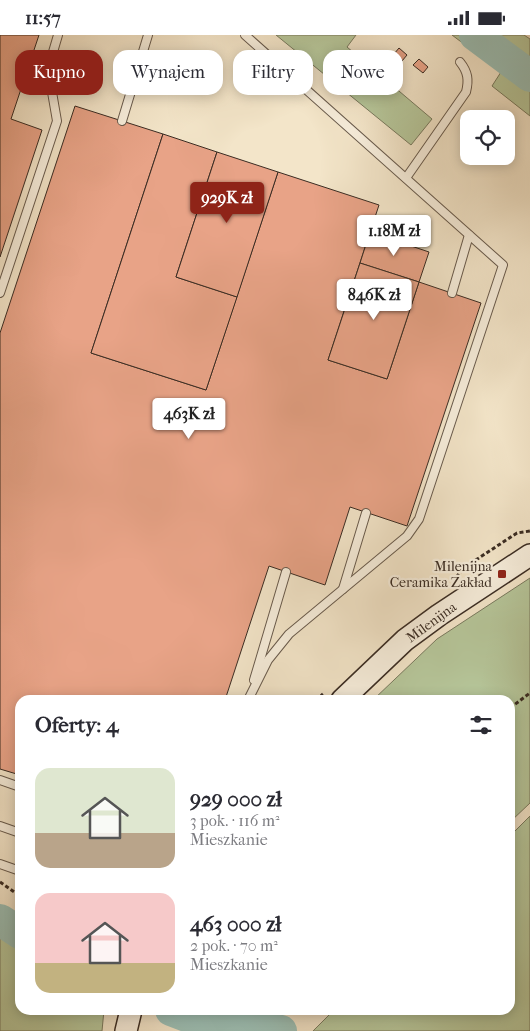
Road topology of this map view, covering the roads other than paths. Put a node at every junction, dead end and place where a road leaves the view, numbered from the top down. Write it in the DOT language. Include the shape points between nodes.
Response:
graph roads {
  1 [pos="58,35"];
  2 [pos="148,35"];
  3 [pos="245,35"];
  4 [pos="460,62"];
  5 [pos="122,121"];
  6 [pos="406,178"];
  7 [pos="469,235"];
  8 [pos="0,293"];
  9 [pos="452,293"];
  10 [pos="366,513"];
  11 [pos="530,555"];
  12 [pos="286,572"];
  13 [pos="342,591"];
  14 [pos="249,695"];
  15 [pos="250,695"];
  16 [pos="347,695"];
  17 [pos="0,780"];
  18 [pos="15,785"];
  19 [pos="0,826"];
  20 [pos="15,831"];
  21 [pos="0,864"];
  22 [pos="15,869"];
  1 -- 8 [label="lane" via="48,69 57,121"];
  2 -- 5 [label="lane"];
  3 -- 6 [label="lane"];
  4 -- 6 [label="lane" via="466,71 466,92"];
  6 -- 7 [label="lane"];
  7 -- 9 [label="lane"];
  7 -- 13 [label="lane" via="503,265 420,519 407,537"];
  10 -- 13 [label="lane"];
  11 -- 16 [label="street, Milenijna" via="405,640"];
  12 -- 14 [label="lane"];
  13 -- 15 [label="lane" via="289,634 268,660"];
  17 -- 18 [label="lane"];
  19 -- 20 [label="lane"];
  21 -- 22 [label="lane"];
}
